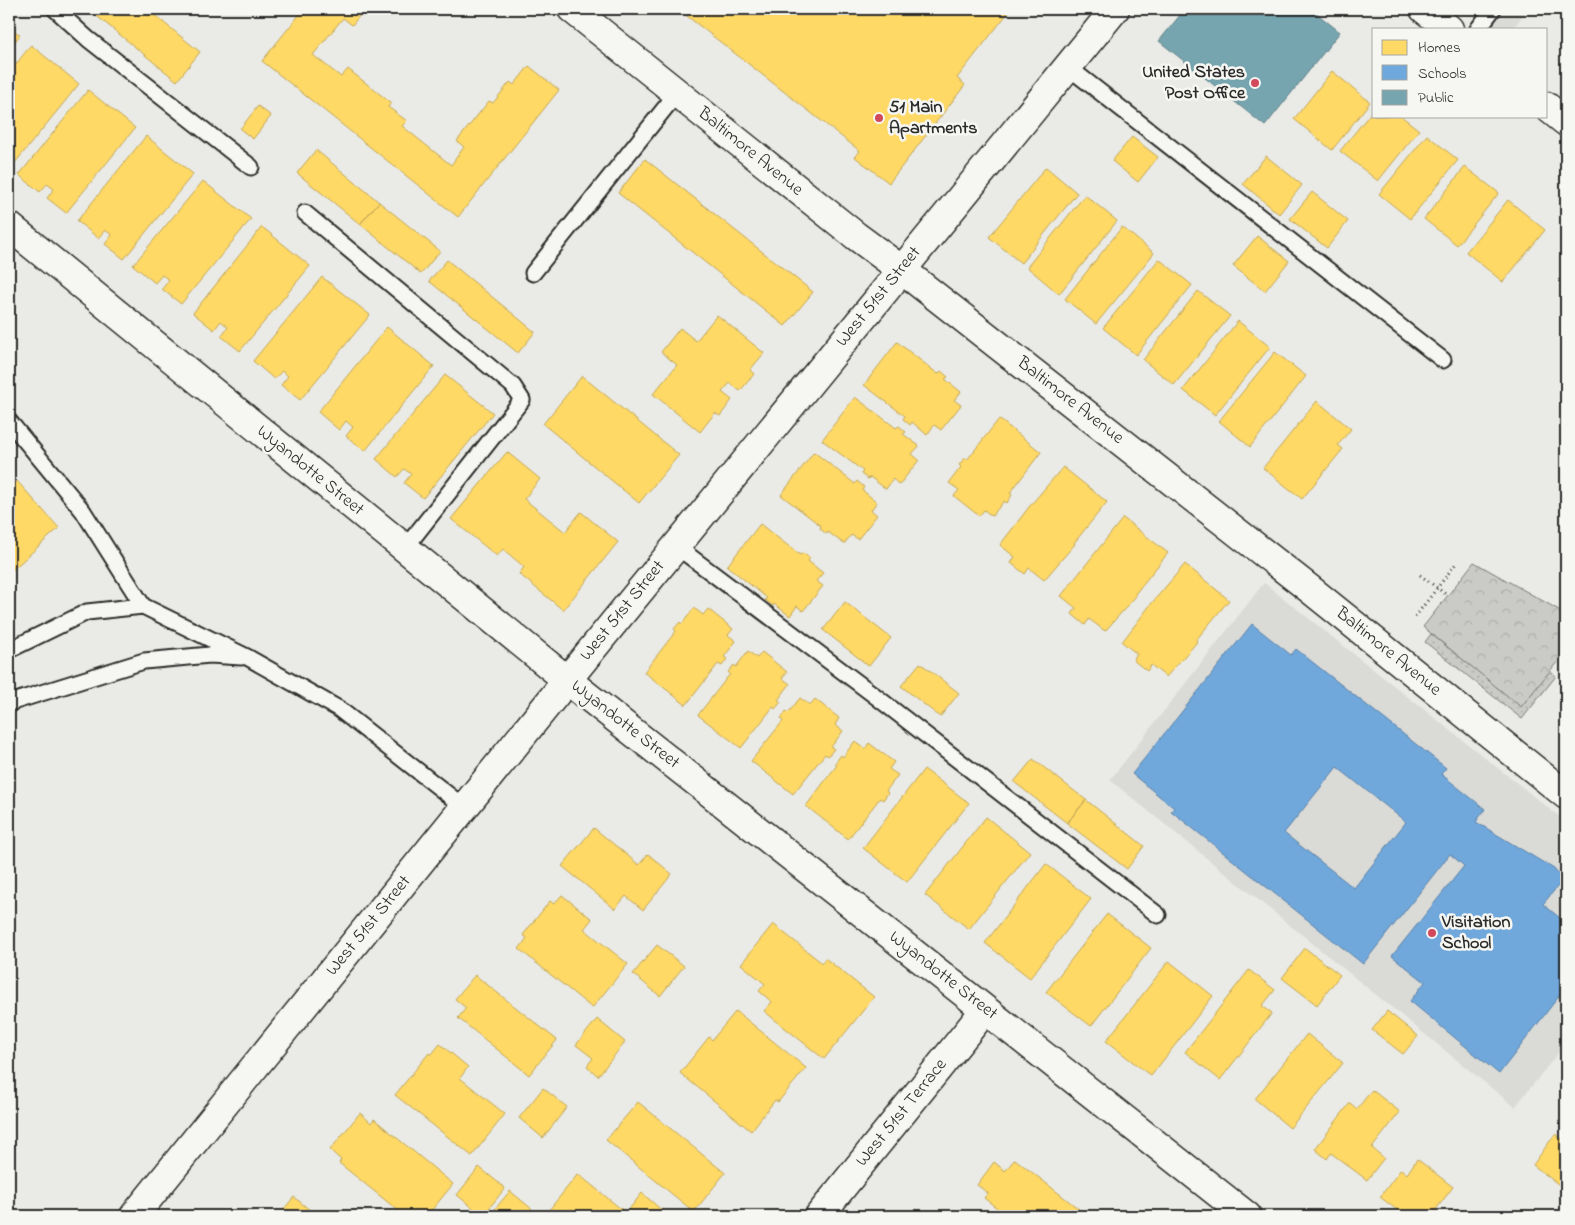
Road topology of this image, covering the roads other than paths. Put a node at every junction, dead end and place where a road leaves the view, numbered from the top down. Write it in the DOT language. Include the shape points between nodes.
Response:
graph roads {
  1 [pos="55,9"];
  2 [pos="572,9"];
  3 [pos="1115,9"];
  4 [pos="1424,9"];
  5 [pos="1494,9"];
  6 [pos="1448,28"];
  7 [pos="1479,28"];
  8 [pos="1068,66"];
  9 [pos="677,93"];
  10 [pos="1548,108"];
  11 [pos="1566,122"];
  12 [pos="251,167"];
  13 [pos="305,213"];
  14 [pos="9,226"];
  15 [pos="902,270"];
  16 [pos="533,273"];
  17 [pos="1443,360"];
  18 [pos="9,421"];
  19 [pos="676,546"];
  20 [pos="405,548"];
  21 [pos="143,606"];
  22 [pos="9,650"];
  23 [pos="247,658"];
  24 [pos="567,680"];
  25 [pos="9,703"];
  26 [pos="1566,795"];
  27 [pos="465,808"];
  28 [pos="1158,915"];
  29 [pos="985,1010"];
  30 [pos="134,1216"];
  31 [pos="819,1216"];
  32 [pos="1247,1216"];
  1 -- 12 [label="lane" via="88,39"];
  2 -- 9 [label="street, Baltimore Avenue"];
  3 -- 8 [label="street, West 51st Street"];
  4 -- 6 [label="street"];
  5 -- 7 [label="lane"];
  8 -- 15 [label="street, West 51st Street"];
  8 -- 17 [label="lane"];
  9 -- 15 [label="street, Baltimore Avenue"];
  9 -- 16 [label="lane"];
  10 -- 11 [label="street"];
  13 -- 20 [label="lane" via="513,386 522,400"];
  14 -- 20 [label="street, Wyandotte Street"];
  15 -- 19 [label="street, West 51st Street"];
  15 -- 26 [label="street, Baltimore Avenue" via="1311,590"];
  18 -- 21 [label="lane" via="83,511"];
  19 -- 24 [label="street, West 51st Street"];
  19 -- 28 [label="lane"];
  20 -- 24 [label="street, Wyandotte Street"];
  21 -- 22 [label="lane" via="87,612"];
  21 -- 23 [label="lane"];
  23 -- 25 [label="lane" via="210,655 144,661"];
  23 -- 27 [label="lane" via="338,709"];
  24 -- 27 [label="street, West 51st Street"];
  24 -- 29 [label="street, Wyandotte Street"];
  27 -- 30 [label="street, West 51st Street"];
  29 -- 31 [label="street, West 51st Terrace"];
  29 -- 32 [label="street, Wyandotte Street"];
}
